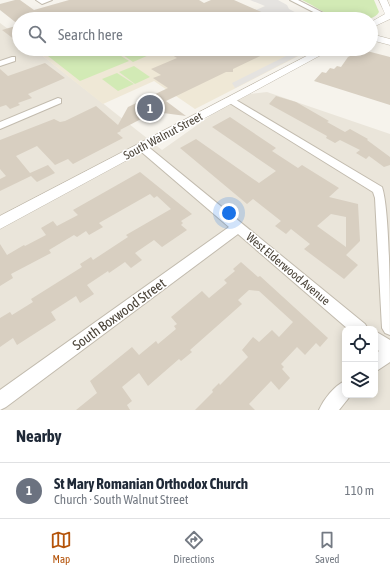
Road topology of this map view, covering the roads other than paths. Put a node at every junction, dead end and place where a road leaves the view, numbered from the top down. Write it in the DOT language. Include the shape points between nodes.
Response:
graph roads {
  1 [pos="49,0"];
  2 [pos="293,0"];
  3 [pos="383,0"];
  4 [pos="40,1"];
  5 [pos="318,12"];
  6 [pos="390,16"];
  7 [pos="378,22"];
  8 [pos="378,39"];
  9 [pos="390,42"];
  10 [pos="314,56"];
  11 [pos="12,59"];
  12 [pos="0,64"];
  13 [pos="231,100"];
  14 [pos="58,101"];
  15 [pos="0,126"];
  16 [pos="142,147"];
  17 [pos="0,223"];
  18 [pos="238,227"];
  19 [pos="356,326"];
  20 [pos="390,328"];
  21 [pos="378,341"];
  22 [pos="390,349"];
  23 [pos="390,352"];
  24 [pos="378,362"];
  25 [pos="342,394"];
  26 [pos="0,401"];
  27 [pos="328,410"];
  1 -- 4 [label="street"];
  2 -- 5 [label="street"];
  3 -- 6 [label="street"];
  6 -- 7 [label="street"];
  8 -- 9 [label="street"];
  10 -- 13 [label="street, South Walnut Street"];
  11 -- 12 [label="street"];
  13 -- 16 [label="street, South Walnut Street"];
  13 -- 20 [label="street" via="368,183 380,194"];
  14 -- 15 [label="street"];
  16 -- 17 [label="street, South Walnut Street"];
  16 -- 18 [label="street, West Elderwood Avenue"];
  18 -- 19 [label="street, West Elderwood Avenue"];
  18 -- 26 [label="street, South Boxwood Street"];
  21 -- 22 [label="street"];
  23 -- 24 [label="street"];
  25 -- 27 [label="street"];
}
